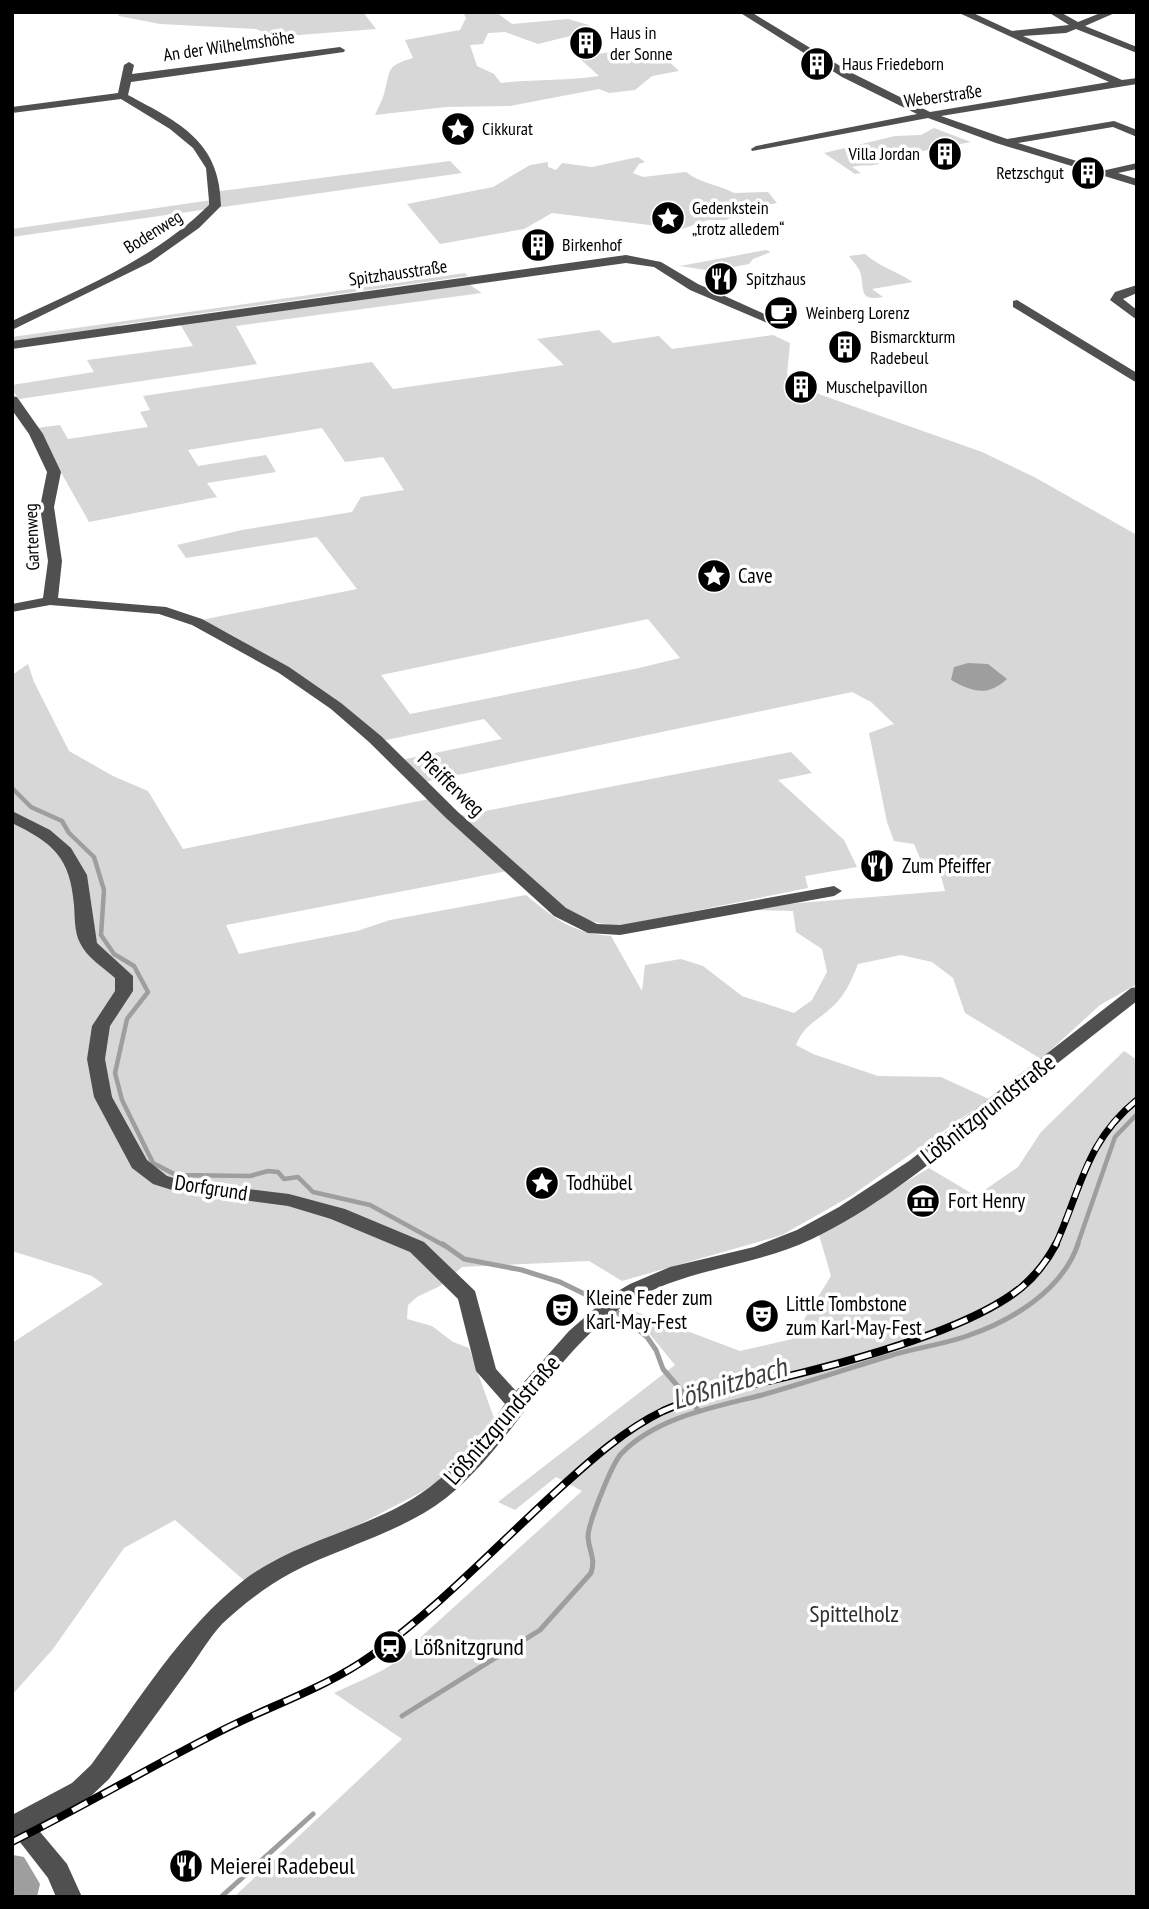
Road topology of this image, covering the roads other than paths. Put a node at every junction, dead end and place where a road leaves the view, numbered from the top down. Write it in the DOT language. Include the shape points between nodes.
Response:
graph roads {
  1 [pos="744,12"];
  2 [pos="962,12"];
  3 [pos="1053,12"];
  4 [pos="1112,12"];
  5 [pos="1076,26"];
  6 [pos="1007,35"];
  7 [pos="340,50"];
  8 [pos="1137,50"];
  9 [pos="129,65"];
  10 [pos="1137,81"];
  11 [pos="124,82"];
  12 [pos="1120,84"];
  13 [pos="1137,91"];
  14 [pos="124,96"];
  15 [pos="12,110"];
  16 [pos="933,116"];
  17 [pos="1137,134"];
  18 [pos="1007,142"];
  19 [pos="756,149"];
  20 [pos="1137,166"];
  21 [pos="1105,173"];
  22 [pos="1137,183"];
  23 [pos="1137,289"];
  24 [pos="1017,304"];
  25 [pos="1137,316"];
  26 [pos="776,322"];
  27 [pos="12,326"];
  28 [pos="12,345"];
  29 [pos="1137,379"];
  30 [pos="12,400"];
  31 [pos="50,601"];
  32 [pos="12,608"];
  33 [pos="12,816"];
  34 [pos="834,891"];
  35 [pos="1137,992"];
  36 [pos="518,1403"];
  37 [pos="16,1825"];
  38 [pos="69,1897"];
  1 -- 16 [label="street" via="820,60"];
  2 -- 6 [label="street"];
  3 -- 5 [label="street"];
  4 -- 5 [label="street"];
  5 -- 6 [label="street"];
  5 -- 8 [label="street"];
  6 -- 12 [label="street"];
  7 -- 11 [label="street, An der Wilhelmshöhe" via="146,75"];
  9 -- 11 [label="street"];
  10 -- 12 [label="street, Weberstraße"];
  11 -- 14 [label="street"];
  12 -- 13 [label="street"];
  12 -- 16 [label="street, Weberstraße"];
  14 -- 15 [label="street"];
  14 -- 27 [label="street, Bodenweg" via="199,148 211,166 215,206 198,225 150,257"];
  16 -- 18 [label="street"];
  16 -- 19 [label="street, Weberstraße"];
  17 -- 18 [label="street" via="1114,124"];
  18 -- 21 [label="street"];
  20 -- 21 [label="street"];
  21 -- 22 [label="street"];
  23 -- 25 [label="street" via="1116,300"];
  24 -- 29 [label="street"];
  26 -- 28 [label="street, Spitzhausstraße" via="694,287 657,264 626,258"];
  30 -- 31 [label="street, Gartenweg" via="36,434 54,472 47,507 55,561"];
  31 -- 32 [label="street, Pfeifferweg"];
  31 -- 34 [label="street, Pfeifferweg" via="161,610 209,627 284,670 375,739 523,880 578,923 620,930"];
  33 -- 36 [label="street, Dorfgrund" via="60,845 75,862 90,947 124,976 124,991 101,1026 96,1059 103,1097 139,1164 160,1180 183,1187 289,1200 338,1214 417,1247 468,1296 486,1371"];
  35 -- 36 [label="street, Lößnitzgrundstraße" via="916,1165 846,1212 759,1252 677,1272 609,1307 576,1336"];
  36 -- 37 [label="street, Lößnitzgrundstraße" via="481,1452 438,1493 283,1567 213,1619 100,1772 80,1790"];
  37 -- 38 [label="street" via="58,1872"];
}
